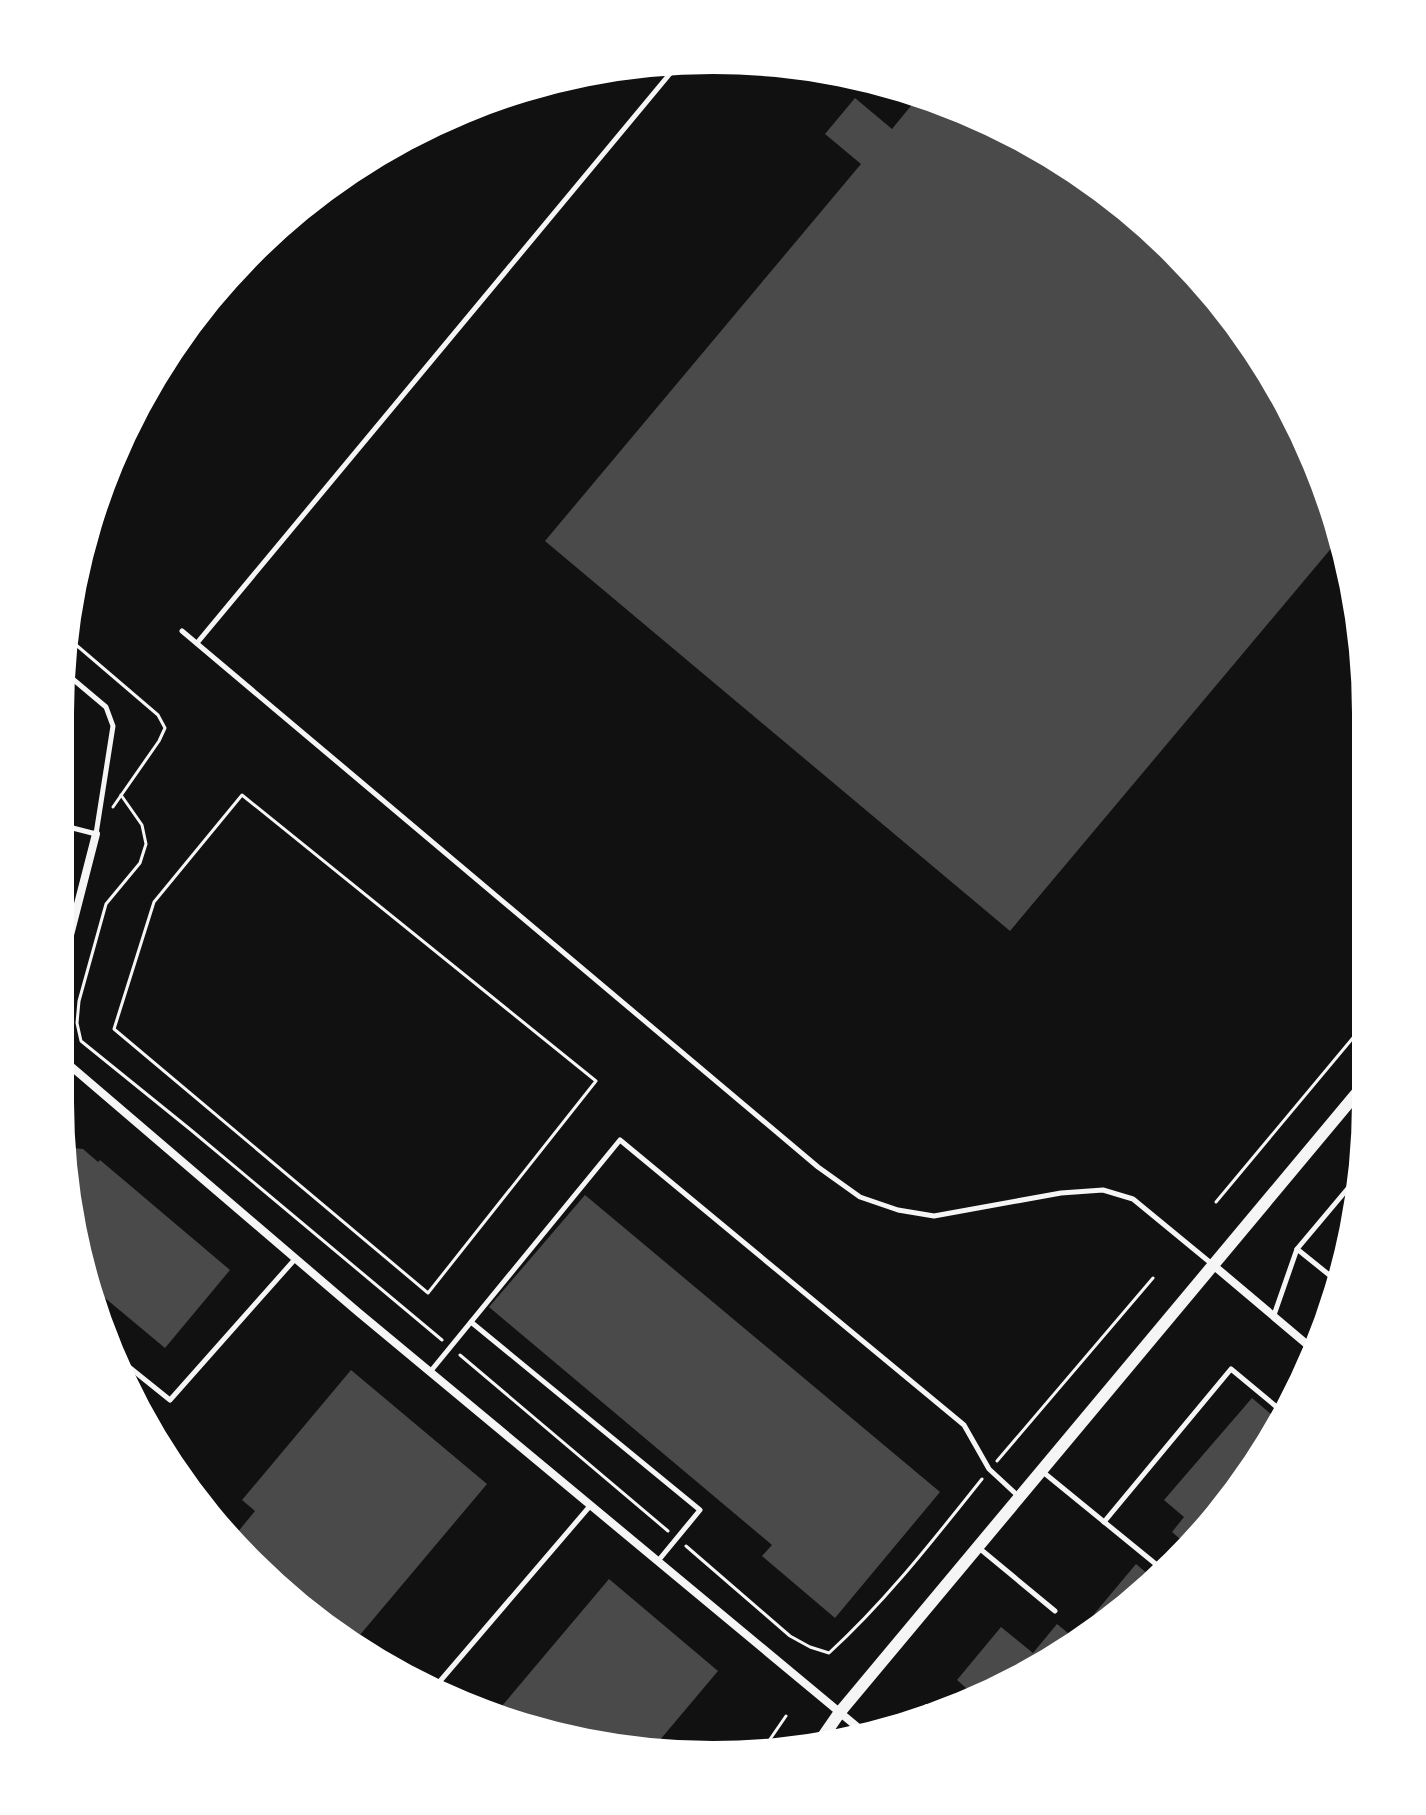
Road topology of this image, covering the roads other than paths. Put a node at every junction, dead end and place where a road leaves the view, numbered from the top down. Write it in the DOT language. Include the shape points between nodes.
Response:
graph roads {
  1 [pos="669,75"];
  2 [pos="182,631"];
  3 [pos="197,643"];
  4 [pos="75,681"];
  5 [pos="74,828"];
  6 [pos="96,834"];
  7 [pos="74,920"];
  8 [pos="74,1069"];
  9 [pos="1352,1099"];
  10 [pos="1346,1191"];
  11 [pos="1297,1249"];
  12 [pos="296,1258"];
  13 [pos="1213,1265"];
  14 [pos="1328,1274"];
  15 [pos="1273,1316"];
  16 [pos="471,1322"];
  17 [pos="1305,1343"];
  18 [pos="134,1371"];
  19 [pos="430,1372"];
  20 [pos="1275,1405"];
  21 [pos="1043,1471"];
  22 [pos="1020,1498"];
  23 [pos="590,1505"];
  24 [pos="1104,1522"];
  25 [pos="979,1548"];
  26 [pos="658,1561"];
  27 [pos="1155,1563"];
  28 [pos="1055,1611"];
  29 [pos="441,1680"];
  30 [pos="840,1712"];
  31 [pos="855,1725"];
  32 [pos="827,1731"];
  1 -- 3 [label="lane"];
  2 -- 3 [label="lane"];
  3 -- 13 [label="lane" via="860,1197 934,1216 1103,1190 1133,1199"];
  4 -- 6 [label="lane" via="106,707 113,726"];
  5 -- 6 [label="lane"];
  6 -- 7 [label="street"];
  8 -- 12 [label="street"];
  9 -- 13 [label="street"];
  10 -- 11 [label="lane"];
  11 -- 14 [label="lane"];
  11 -- 15 [label="lane"];
  12 -- 18 [label="lane" via="170,1400"];
  12 -- 19 [label="street"];
  13 -- 15 [label="street"];
  13 -- 21 [label="street"];
  15 -- 17 [label="street"];
  16 -- 19 [label="lane"];
  16 -- 22 [label="lane" via="620,1140 964,1425 989,1469"];
  16 -- 26 [label="lane" via="700,1510"];
  19 -- 23 [label="street"];
  20 -- 24 [label="lane" via="1231,1369"];
  21 -- 22 [label="street"];
  21 -- 24 [label="lane"];
  22 -- 25 [label="street"];
  23 -- 26 [label="street"];
  23 -- 29 [label="lane"];
  24 -- 27 [label="lane"];
  25 -- 28 [label="lane"];
  25 -- 30 [label="street"];
  26 -- 30 [label="street"];
  30 -- 31 [label="street"];
  30 -- 32 [label="street"];
}
